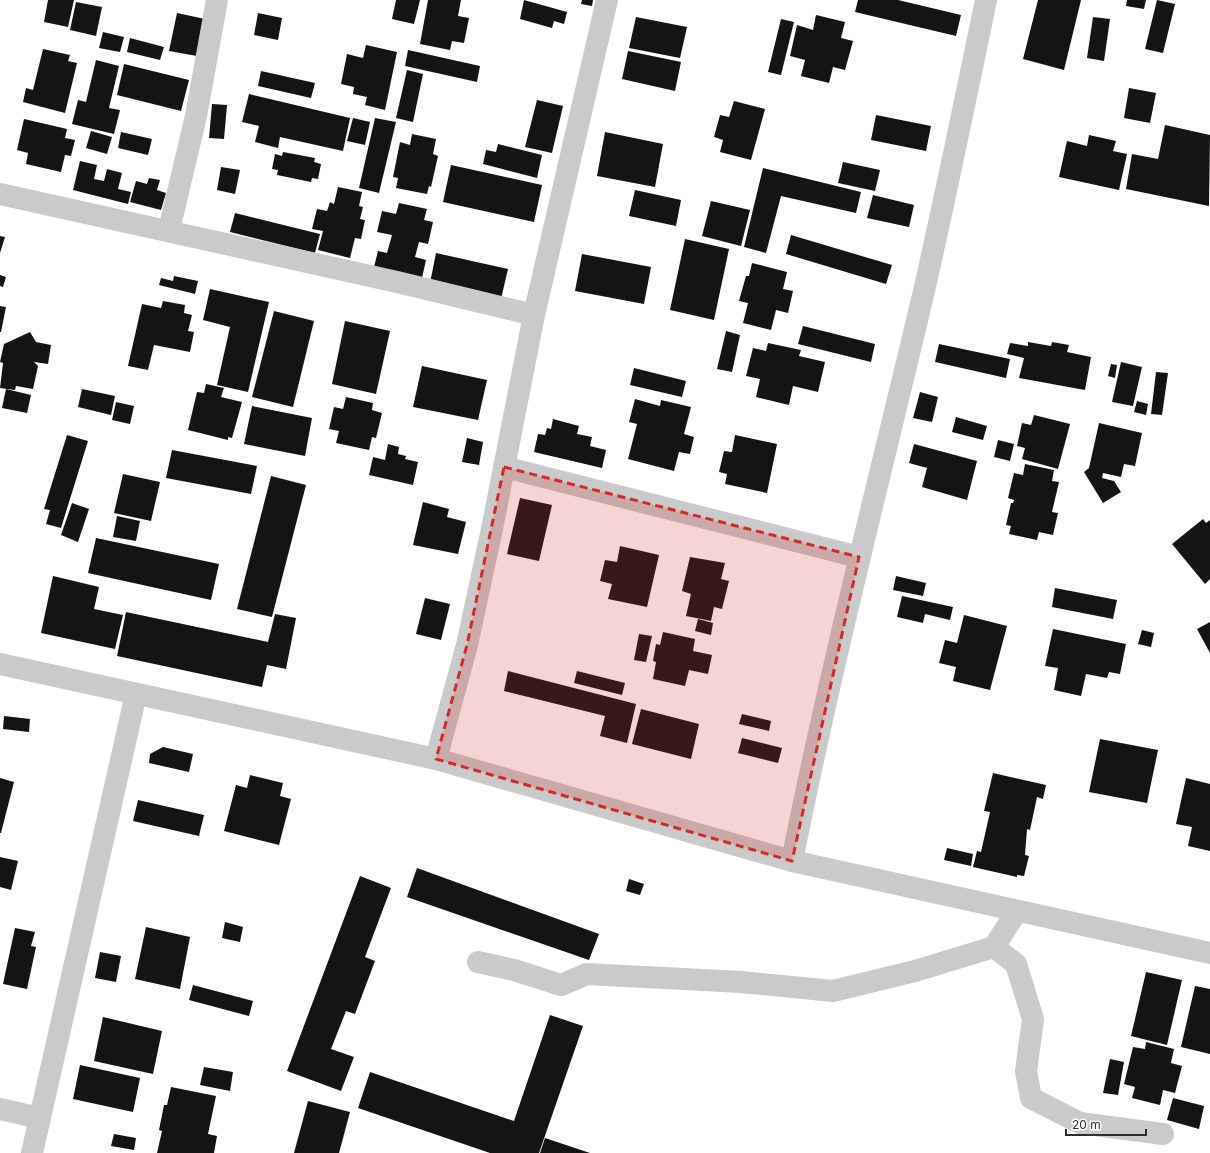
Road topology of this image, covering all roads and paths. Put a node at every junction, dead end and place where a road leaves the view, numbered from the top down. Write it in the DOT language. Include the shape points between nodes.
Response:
graph roads {
  1 [pos="217,0"];
  2 [pos="608,0"];
  3 [pos="986,0"];
  4 [pos="0,194"];
  5 [pos="169,230"];
  6 [pos="534,315"];
  7 [pos="504,468"];
  8 [pos="859,557"];
  9 [pos="0,664"];
  10 [pos="136,694"];
  11 [pos="436,759"];
  12 [pos="792,861"];
  13 [pos="1017,911"];
  14 [pos="994,947"];
  15 [pos="1210,953"];
  16 [pos="478,962"];
  17 [pos="0,1109"];
  18 [pos="40,1118"];
  19 [pos="1163,1134"];
  20 [pos="32,1153"];
  1 -- 5 [label="street" via="196,116"];
  2 -- 6 [label="street"];
  3 -- 8 [label="street" via="924,289"];
  4 -- 5 [label="street"];
  5 -- 6 [label="street"];
  6 -- 7 [label="street"];
  7 -- 8 [label="street"];
  7 -- 11 [label="street" via="467,645"];
  8 -- 12 [label="street" via="812,760"];
  9 -- 10 [label="street"];
  10 -- 11 [label="street"];
  10 -- 18 [label="street"];
  11 -- 12 [label="street"];
  12 -- 13 [label="street"];
  13 -- 14 [label="street"];
  13 -- 15 [label="street"];
  14 -- 16 [label="street" via="915,971 833,991 741,982 587,974 560,985 514,970"];
  14 -- 19 [label="street" via="1016,964 1033,1019 1026,1071 1031,1098 1080,1123"];
  17 -- 18 [label="street"];
  18 -- 20 [label="street"];
}
